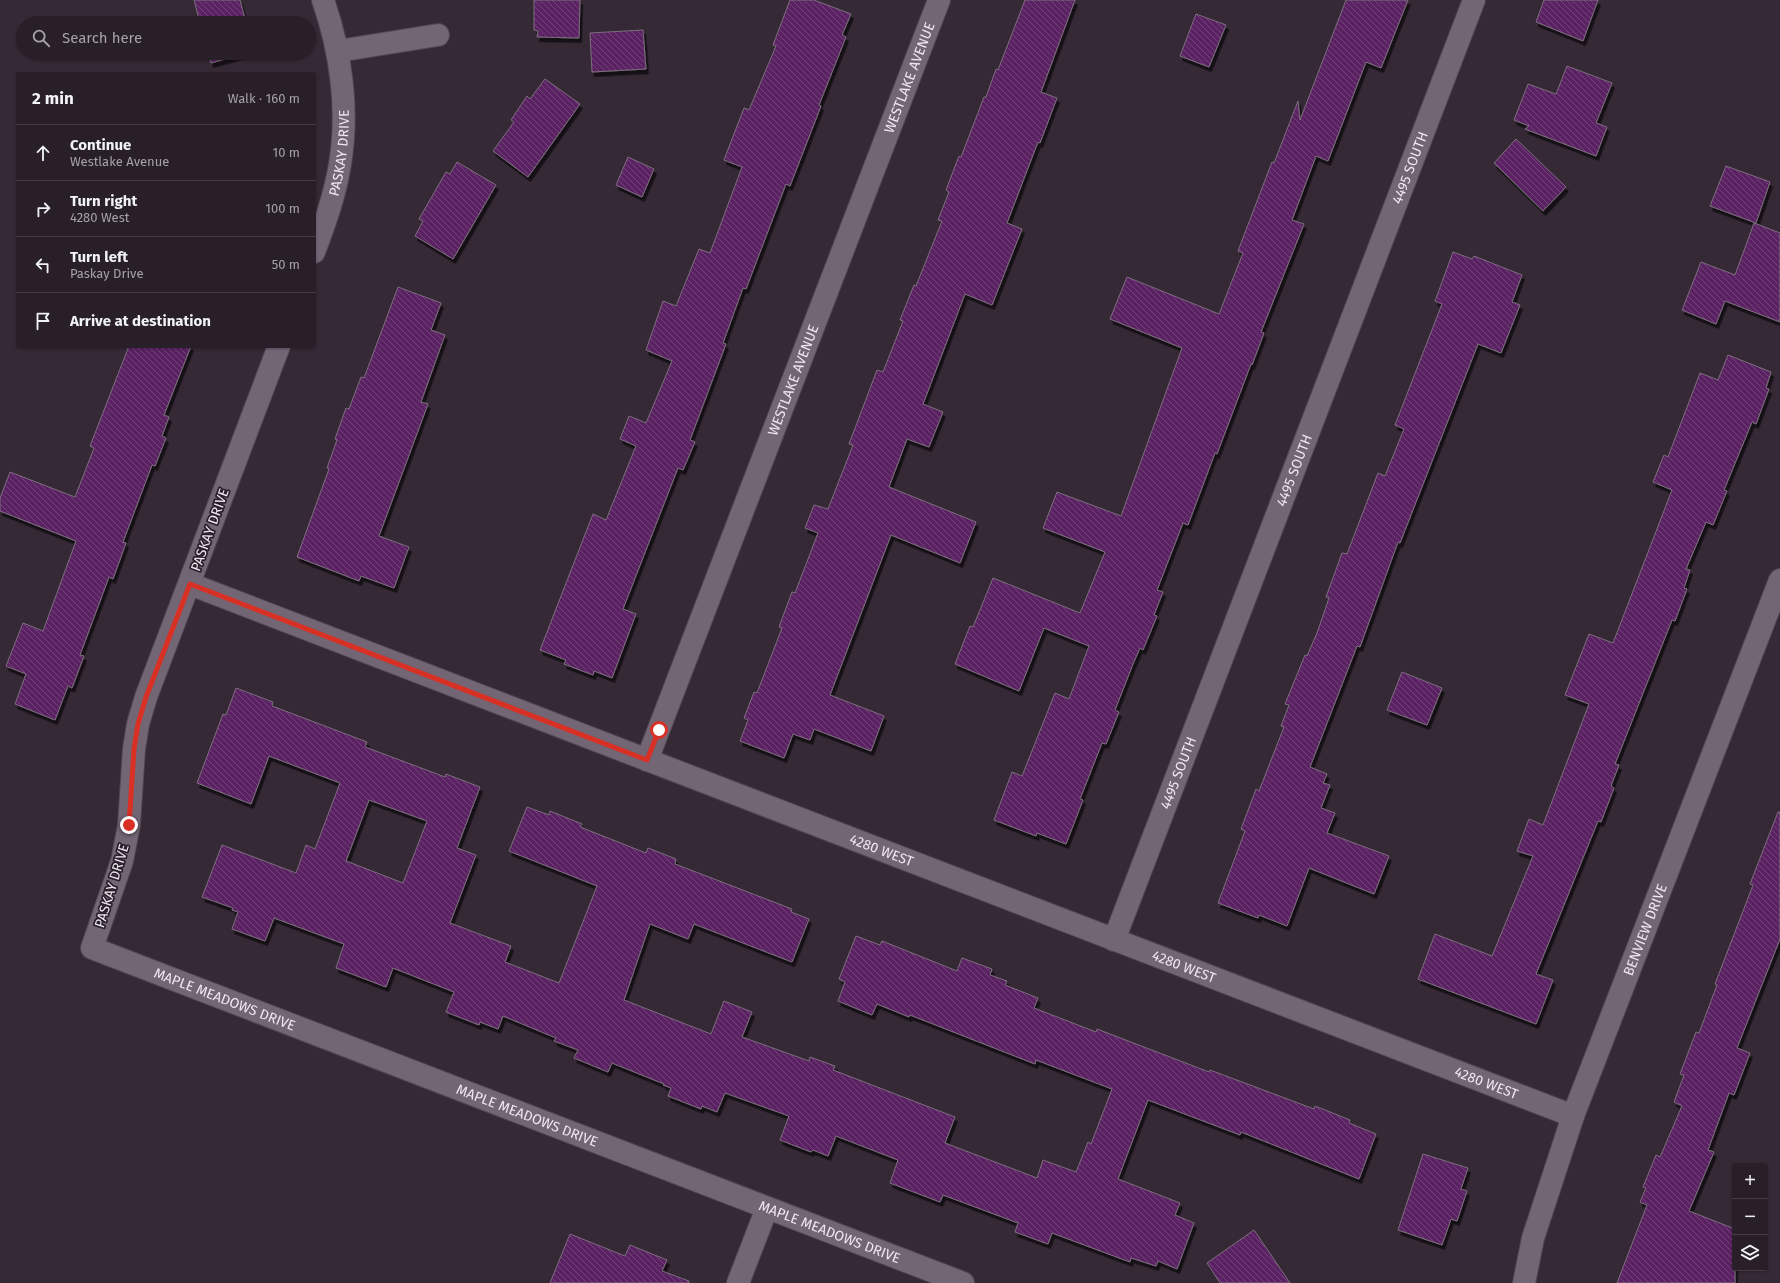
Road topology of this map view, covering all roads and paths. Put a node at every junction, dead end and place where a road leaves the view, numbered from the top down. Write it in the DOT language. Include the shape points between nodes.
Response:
graph roads {
  1 [pos="323,0"];
  2 [pos="938,0"];
  3 [pos="1474,0"];
  4 [pos="438,36"];
  5 [pos="338,51"];
  6 [pos="316,247"];
  7 [pos="278,348"];
  8 [pos="1780,580"];
  9 [pos="190,584"];
  10 [pos="647,760"];
  11 [pos="1114,940"];
  12 [pos="92,948"];
  13 [pos="1573,1116"];
  14 [pos="767,1208"];
  15 [pos="738,1283"];
  16 [pos="963,1283"];
  17 [pos="1524,1283"];
  1 -- 5 [label="street, PASKAY DRIVE"];
  2 -- 10 [label="street, WESTLAKE AVENUE"];
  3 -- 11 [label="street, 4495 SOUTH"];
  4 -- 5 [label="street"];
  5 -- 6 [label="street, PASKAY DRIVE" via="344,121 340,165 328,214"];
  7 -- 9 [label="street, PASKAY DRIVE"];
  8 -- 13 [label="street, BENVIEW DRIVE"];
  9 -- 10 [label="street, 4280 WEST"];
  9 -- 12 [label="street, PASKAY DRIVE" via="138,724 129,825 122,861"];
  10 -- 11 [label="street, 4280 WEST"];
  11 -- 13 [label="street, 4280 WEST"];
  12 -- 14 [label="street, MAPLE MEADOWS DRIVE"];
  13 -- 17 [label="street, BENVIEW DRIVE" via="1533,1238"];
  14 -- 15 [label="street"];
  14 -- 16 [label="street, MAPLE MEADOWS DRIVE"];
}
